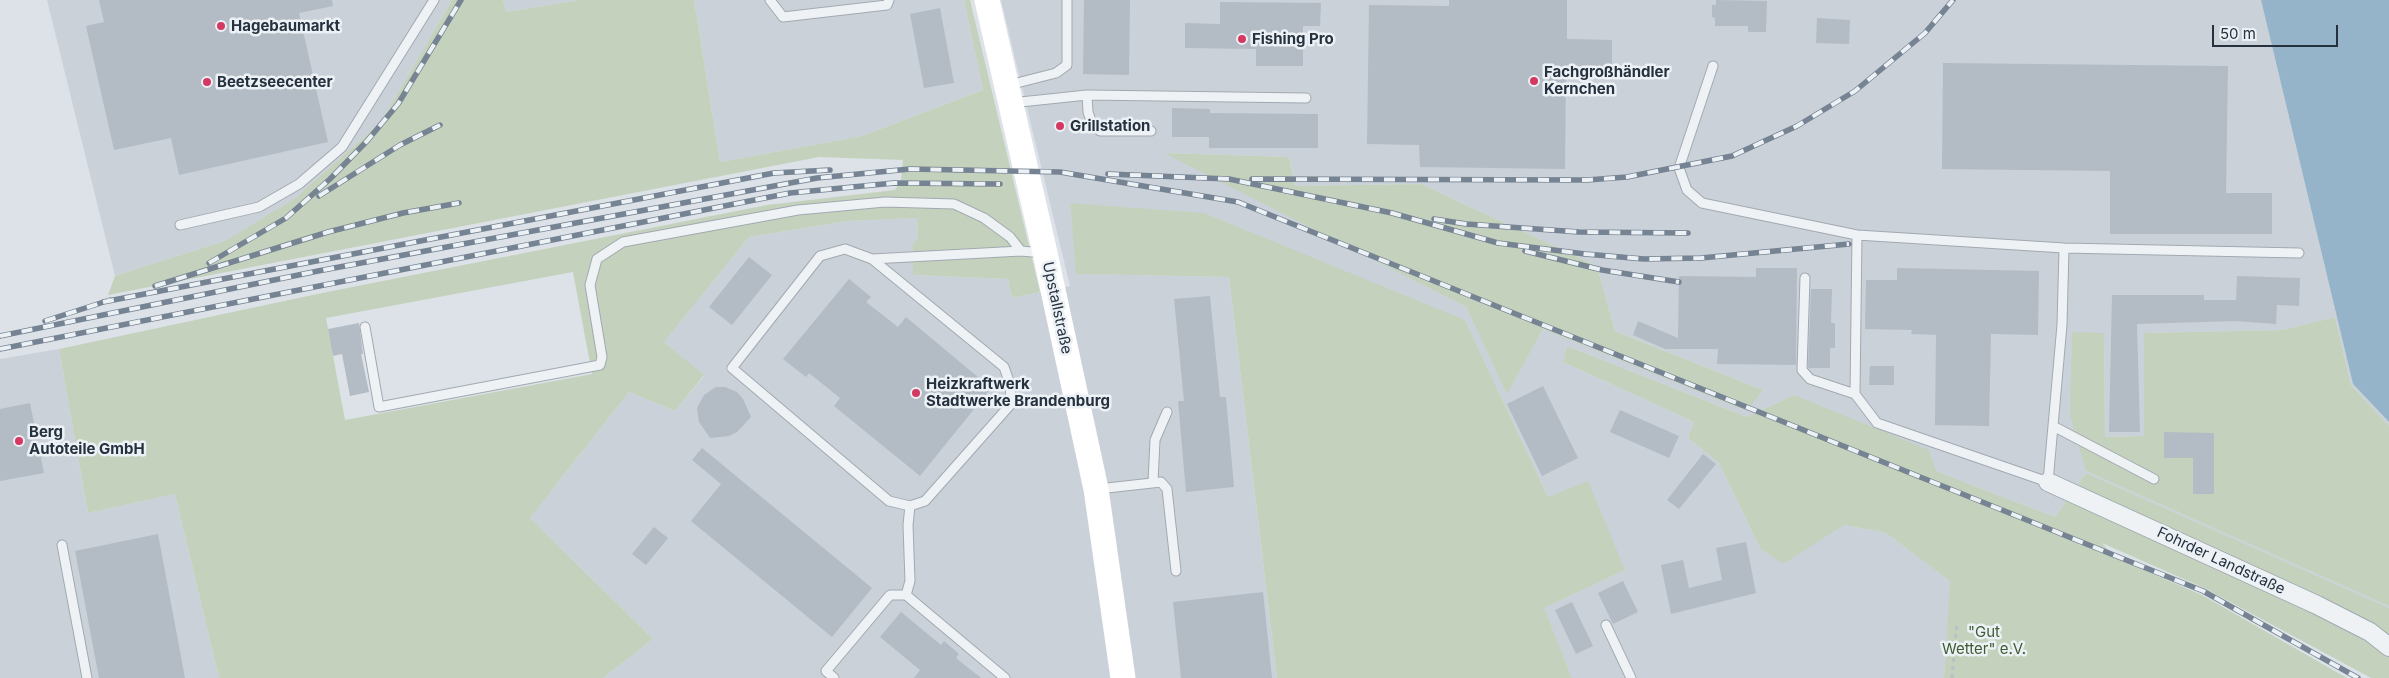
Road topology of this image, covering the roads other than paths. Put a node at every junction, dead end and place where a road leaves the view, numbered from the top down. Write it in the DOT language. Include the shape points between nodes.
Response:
graph roads {
  1 [pos="434,0"];
  2 [pos="770,0"];
  3 [pos="889,0"];
  4 [pos="987,0"];
  5 [pos="1067,0"];
  6 [pos="1713,66"];
  7 [pos="1009,94"];
  8 [pos="1087,95"];
  9 [pos="1306,98"];
  10 [pos="1151,131"];
  11 [pos="180,225"];
  12 [pos="1857,235"];
  13 [pos="2064,248"];
  14 [pos="1033,252"];
  15 [pos="2299,253"];
  16 [pos="872,259"];
  17 [pos="1805,278"];
  18 [pos="365,327"];
  19 [pos="1855,394"];
  20 [pos="1168,412"];
  21 [pos="2053,426"];
  22 [pos="2154,479"];
  23 [pos="1153,482"];
  24 [pos="2048,482"];
  25 [pos="1096,489"];
  26 [pos="910,506"];
  27 [pos="62,545"];
  28 [pos="1176,571"];
  29 [pos="906,595"];
  30 [pos="1606,625"];
  31 [pos="2389,647"];
  32 [pos="87,678"];
  33 [pos="834,678"];
  34 [pos="1005,678"];
  35 [pos="1123,678"];
  36 [pos="1631,678"];
  1 -- 11 [label="lane" via="342,147 299,184 259,206"];
  2 -- 3 [label="lane" via="783,17 887,5"];
  4 -- 7 [label="street, Upstallstraße"];
  5 -- 7 [label="lane" via="1066,65 1056,73"];
  6 -- 12 [label="lane" via="1679,168 1687,190 1702,203"];
  7 -- 8 [label="lane"];
  7 -- 14 [label="street, Upstallstraße"];
  8 -- 9 [label="lane"];
  8 -- 10 [label="lane" via="1090,116 1100,131"];
  12 -- 13 [label="lane"];
  12 -- 19 [label="lane"];
  13 -- 15 [label="lane"];
  13 -- 21 [label="lane" via="2062,325"];
  14 -- 16 [label="lane"];
  14 -- 18 [label="lane" via="984,218 954,204 895,202 798,210 623,242 597,259 590,285 602,357 600,365 379,407"];
  14 -- 25 [label="street, Upstallstraße"];
  16 -- 26 [label="lane" via="1004,367 1010,384 1011,404 925,501"];
  16 -- 26 [label="lane" via="845,249 820,256 732,368 889,501"];
  17 -- 19 [label="lane" via="1802,370 1810,379"];
  19 -- 24 [label="lane, Fohrder Landstraße" via="1877,422"];
  20 -- 23 [label="lane" via="1155,440"];
  21 -- 22 [label="lane"];
  21 -- 24 [label="lane"];
  23 -- 25 [label="lane"];
  23 -- 28 [label="lane" via="1161,482 1167,489"];
  24 -- 31 [label="street, Fohrder Landstraße" via="2318,605 2370,632"];
  25 -- 35 [label="street, Upstallstraße"];
  26 -- 29 [label="lane" via="910,581"];
  27 -- 32 [label="lane"];
  29 -- 33 [label="lane" via="890,595 826,671"];
  29 -- 34 [label="lane"];
  30 -- 36 [label="lane"];
}
